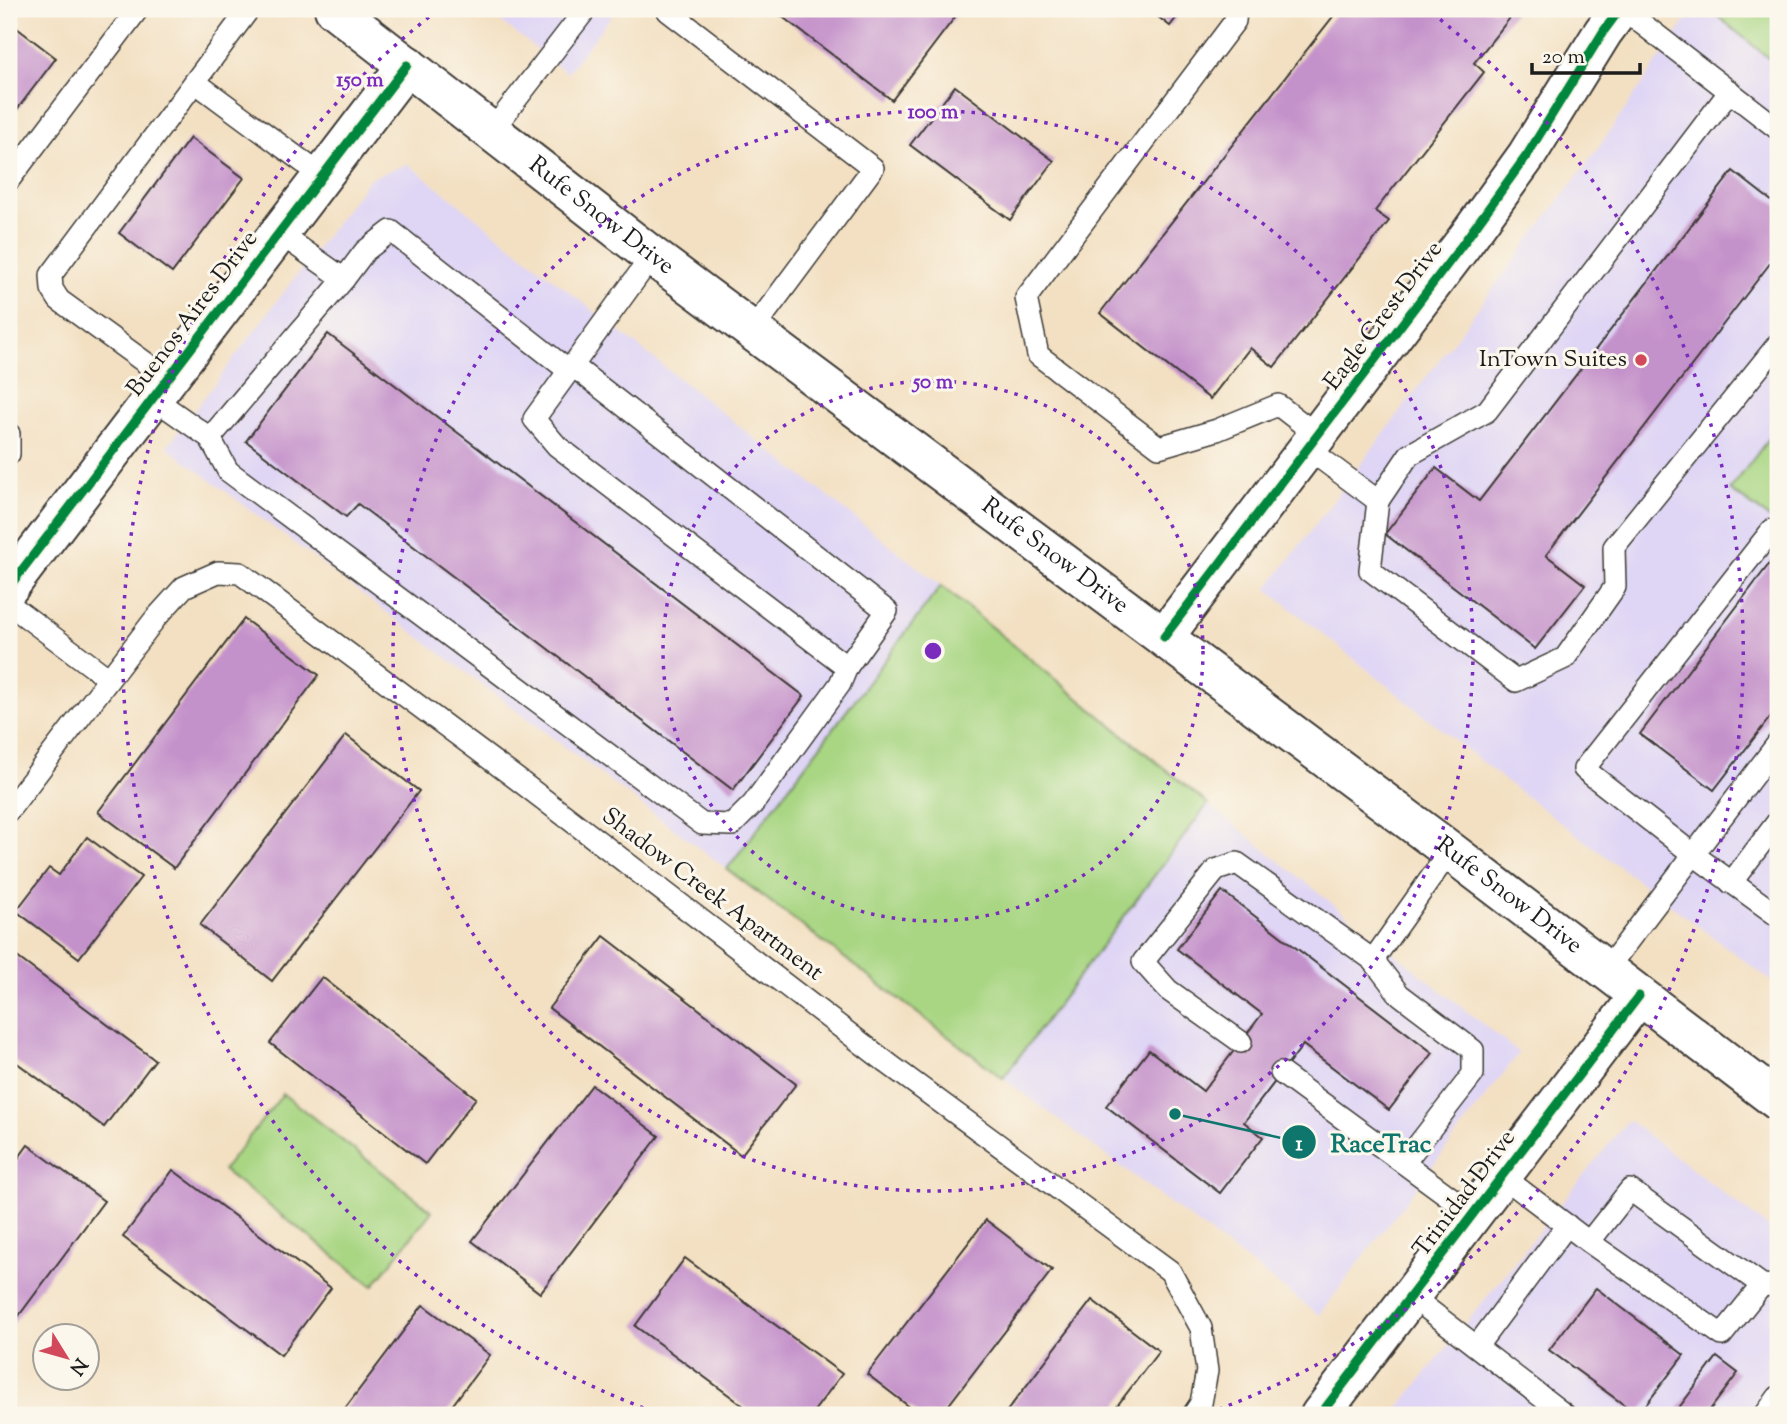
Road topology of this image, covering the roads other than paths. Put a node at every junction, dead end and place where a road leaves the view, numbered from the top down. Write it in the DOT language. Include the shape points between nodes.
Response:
graph roads {
  1 [pos="138,9"];
  2 [pos="249,9"];
  3 [pos="334,9"];
  4 [pos="586,9"];
  5 [pos="1236,9"];
  6 [pos="1622,9"];
  7 [pos="668,11"];
  8 [pos="407,65"];
  9 [pos="195,82"];
  10 [pos="1730,91"];
  11 [pos="1778,129"];
  12 [pos="491,132"];
  13 [pos="322,176"];
  14 [pos="9,180"];
  15 [pos="279,233"];
  16 [pos="652,256"];
  17 [pos="344,279"];
  18 [pos="752,331"];
  19 [pos="1778,344"];
  20 [pos="571,368"];
  21 [pos="160,388"];
  22 [pos="9,434"];
  23 [pos="210,438"];
  24 [pos="1312,441"];
  25 [pos="9,454"];
  26 [pos="1378,501"];
  27 [pos="1778,534"];
  28 [pos="9,587"];
  29 [pos="9,604"];
  30 [pos="1164,637"];
  31 [pos="847,667"];
  32 [pos="109,679"];
  33 [pos="1778,743"];
  34 [pos="9,810"];
  35 [pos="1778,821"];
  36 [pos="1450,851"];
  37 [pos="1694,855"];
  38 [pos="1731,883"];
  39 [pos="1778,916"];
  40 [pos="1373,960"];
  41 [pos="1606,970"];
  42 [pos="1639,996"];
  43 [pos="1241,1042"];
  44 [pos="1281,1073"];
  45 [pos="1778,1101"];
  46 [pos="1404,1163"];
  47 [pos="1502,1176"];
  48 [pos="1473,1214"];
  49 [pos="1567,1225"];
  50 [pos="1589,1242"];
  51 [pos="1770,1285"];
  52 [pos="1412,1296"];
  53 [pos="1477,1346"];
  54 [pos="1778,1397"];
  55 [pos="1193,1415"];
  56 [pos="1320,1415"];
  57 [pos="1565,1415"];
  58 [pos="1765,1415"];
  1 -- 14 [label="lane"];
  2 -- 9 [label="lane"];
  3 -- 8 [label="street, Rufe Snow Drive"];
  4 -- 12 [label="lane"];
  5 -- 24 [label="lane" via="1235,21 1026,298 1038,355 1159,447 1278,405"];
  6 -- 10 [label="lane"];
  6 -- 24 [label="street, Eagle Crest Drive" via="1527,155"];
  7 -- 18 [label="lane" via="873,168"];
  8 -- 12 [label="street, Rufe Snow Drive"];
  8 -- 13 [label="street, Buenos Aires Drive"];
  9 -- 13 [label="lane"];
  9 -- 21 [label="lane" via="51,275 52,289 60,300"];
  10 -- 11 [label="lane"];
  10 -- 26 [label="lane" via="1487,411 1409,455"];
  12 -- 16 [label="street, Rufe Snow Drive"];
  13 -- 15 [label="street, Buenos Aires Drive"];
  15 -- 17 [label="lane"];
  15 -- 21 [label="street, Buenos Aires Drive"];
  16 -- 18 [label="street, Rufe Snow Drive"];
  16 -- 20 [label="lane"];
  17 -- 20 [label="lane" via="365,251 391,231"];
  17 -- 23 [label="lane"];
  18 -- 30 [label="street, Rufe Snow Drive"];
  19 -- 26 [label="lane" via="1614,547 1615,587 1566,658 1516,681 1370,570"];
  20 -- 31 [label="lane" via="534,419 558,446"];
  20 -- 31 [label="lane" via="887,611"];
  21 -- 23 [label="lane"];
  21 -- 28 [label="street, Buenos Aires Drive"];
  22 -- 25 [label="lane"];
  23 -- 31 [label="lane" via="228,471 702,824 732,825 753,804 840,684"];
  24 -- 26 [label="lane"];
  24 -- 30 [label="street, Eagle Crest Drive"];
  27 -- 37 [label="lane" via="1772,530 1584,769"];
  29 -- 32 [label="lane"];
  30 -- 36 [label="street, Rufe Snow Drive"];
  32 -- 34 [label="lane, Shadow Creek Apartment"];
  32 -- 55 [label="lane, Shadow Creek Apartment" via="184,587 218,572 240,573 890,1065 1170,1270 1201,1328 1207,1371 1201,1403"];
  33 -- 37 [label="lane"];
  35 -- 38 [label="lane"];
  36 -- 40 [label="lane"];
  36 -- 41 [label="street, Rufe Snow Drive"];
  37 -- 38 [label="lane"];
  37 -- 41 [label="lane"];
  38 -- 39 [label="lane"];
  40 -- 43 [label="lane" via="1237,863 1216,870 1143,962 1168,990"];
  40 -- 46 [label="lane" via="1399,994 1473,1050 1472,1074"];
  41 -- 42 [label="street, Rufe Snow Drive"];
  42 -- 45 [label="street, Rufe Snow Drive"];
  42 -- 47 [label="street, Trinidad Drive"];
  44 -- 46 [label="lane"];
  46 -- 48 [label="lane"];
  47 -- 48 [label="street, Trinidad Drive"];
  47 -- 49 [label="lane"];
  48 -- 52 [label="street, Trinidad Drive"];
  49 -- 50 [label="lane"];
  49 -- 53 [label="lane"];
  50 -- 51 [label="lane" via="1722,1335"];
  50 -- 51 [label="lane" via="1630,1190"];
  52 -- 53 [label="lane"];
  52 -- 56 [label="street, Trinidad Drive"];
  53 -- 57 [label="lane"];
  54 -- 58 [label="lane"];
}
